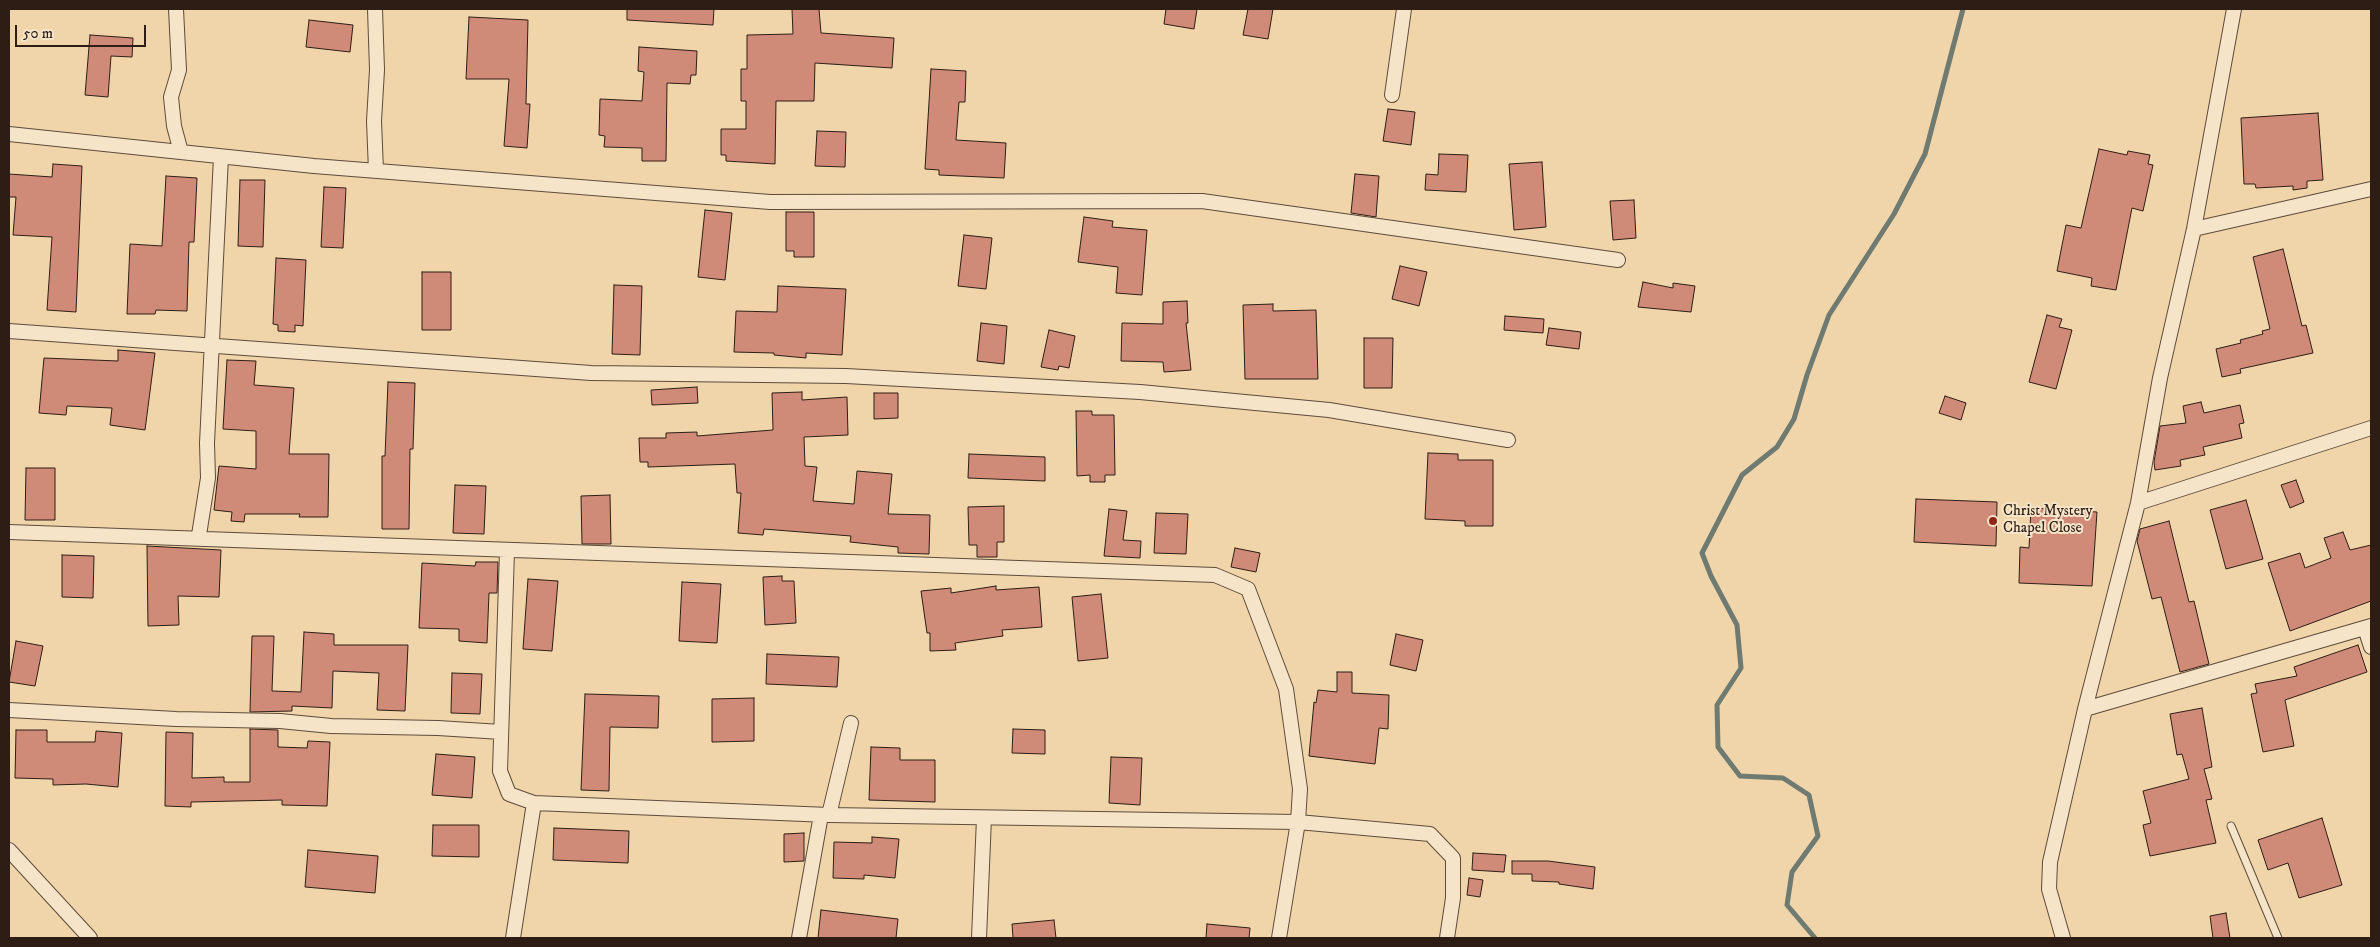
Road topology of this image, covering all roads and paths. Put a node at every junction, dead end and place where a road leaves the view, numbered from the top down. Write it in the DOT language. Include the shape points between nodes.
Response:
graph roads {
  1 [pos="176,9"];
  2 [pos="376,9"];
  3 [pos="1404,9"];
  4 [pos="2234,9"];
  5 [pos="1392,95"];
  6 [pos="9,134"];
  7 [pos="181,152"];
  8 [pos="221,157"];
  9 [pos="376,171"];
  10 [pos="2371,189"];
  11 [pos="2194,229"];
  12 [pos="1618,260"];
  13 [pos="9,330"];
  14 [pos="212,345"];
  15 [pos="2371,428"];
  16 [pos="1508,440"];
  17 [pos="2138,503"];
  18 [pos="9,532"];
  19 [pos="198,535"];
  20 [pos="507,551"];
  21 [pos="2368,627"];
  22 [pos="2371,647"];
  23 [pos="2085,709"];
  24 [pos="9,710"];
  25 [pos="851,723"];
  26 [pos="501,732"];
  27 [pos="534,803"];
  28 [pos="825,815"];
  29 [pos="984,818"];
  30 [pos="1298,822"];
  31 [pos="2231,826"];
  32 [pos="9,850"];
  33 [pos="90,938"];
  34 [pos="513,938"];
  35 [pos="799,938"];
  36 [pos="978,938"];
  37 [pos="1279,938"];
  38 [pos="1447,938"];
  39 [pos="2063,938"];
  40 [pos="2278,938"];
  1 -- 7 [label="street" via="179,70 171,97"];
  2 -- 9 [label="street"];
  3 -- 5 [label="street"];
  4 -- 11 [label="street"];
  6 -- 7 [label="street"];
  7 -- 8 [label="street"];
  8 -- 9 [label="street"];
  8 -- 14 [label="street"];
  9 -- 12 [label="street" via="770,202 1202,201"];
  10 -- 11 [label="street"];
  11 -- 17 [label="street" via="2160,378"];
  13 -- 14 [label="street"];
  14 -- 16 [label="street" via="591,373 846,376 1140,392 1328,410"];
  14 -- 19 [label="street" via="208,478"];
  15 -- 17 [label="street"];
  17 -- 23 [label="street"];
  18 -- 20 [label="street"];
  20 -- 26 [label="street"];
  20 -- 30 [label="street" via="1215,575 1248,588 1286,689 1300,788"];
  21 -- 22 [label="street"];
  21 -- 23 [label="street"];
  23 -- 39 [label="street" via="2050,862 2049,889"];
  24 -- 26 [label="street" via="176,720 280,721"];
  25 -- 28 [label="street"];
  26 -- 27 [label="street" via="500,771 509,794"];
  27 -- 28 [label="street"];
  27 -- 34 [label="street"];
  28 -- 29 [label="street"];
  28 -- 35 [label="street"];
  29 -- 30 [label="street"];
  29 -- 36 [label="street"];
  30 -- 37 [label="street"];
  30 -- 38 [label="street" via="1430,834 1454,858 1454,898"];
  31 -- 40 [label="lane"];
  32 -- 33 [label="street"];
}
